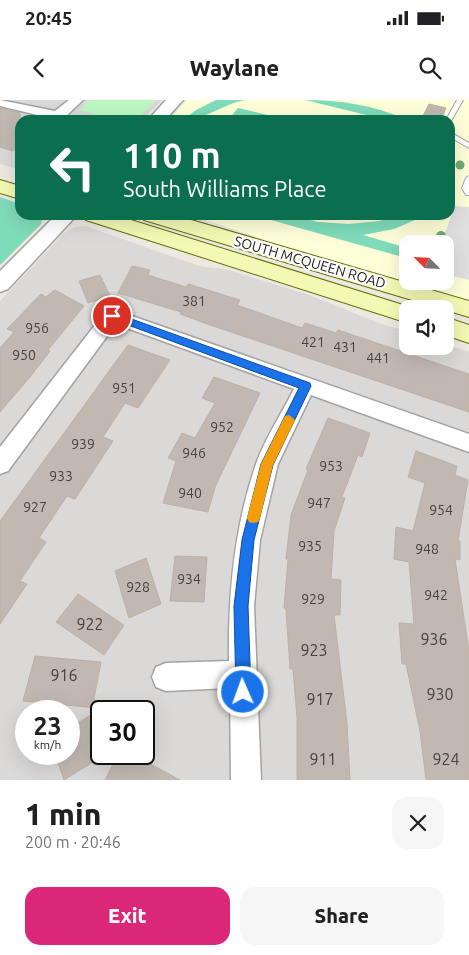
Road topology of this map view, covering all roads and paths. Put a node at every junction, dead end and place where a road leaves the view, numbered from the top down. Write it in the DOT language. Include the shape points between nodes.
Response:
graph roads {
  1 [pos="77,100"];
  2 [pos="175,100"];
  3 [pos="460,100"];
  4 [pos="0,102"];
  5 [pos="54,115"];
  6 [pos="59,115"];
  7 [pos="161,115"];
  8 [pos="452,115"];
  9 [pos="455,137"];
  10 [pos="469,146"];
  11 [pos="0,170"];
  12 [pos="15,175"];
  13 [pos="469,178"];
  14 [pos="0,186"];
  15 [pos="15,191"];
  16 [pos="469,193"];
  17 [pos="62,220"];
  18 [pos="109,220"];
  19 [pos="168,220"];
  20 [pos="0,284"];
  21 [pos="469,309"];
  22 [pos="399,311"];
  23 [pos="454,329"];
  24 [pos="469,334"];
  25 [pos="306,386"];
  26 [pos="469,443"];
  27 [pos="0,464"];
  28 [pos="243,674"];
  29 [pos="166,677"];
  30 [pos="246,780"];
  1 -- 6 [label="street"];
  2 -- 7 [label="street"];
  3 -- 8 [label="lane"];
  4 -- 5 [label="street"];
  9 -- 10 [label="lane"];
  11 -- 12 [label="main road"];
  13 -- 16 [label="lane" via="466,188"];
  14 -- 15 [label="main road"];
  17 -- 20 [label="street"];
  18 -- 22 [label="main road, SOUTH MCQUEEN ROAD"];
  19 -- 21 [label="main road, SOUTH MCQUEEN ROAD"];
  23 -- 24 [label="main road"];
  25 -- 26 [label="street"];
  25 -- 27 [label="street" via="112,316"];
  25 -- 28 [label="street" via="267,464 248,540 241,606"];
  28 -- 29 [label="street"];
  28 -- 30 [label="street"];
}
